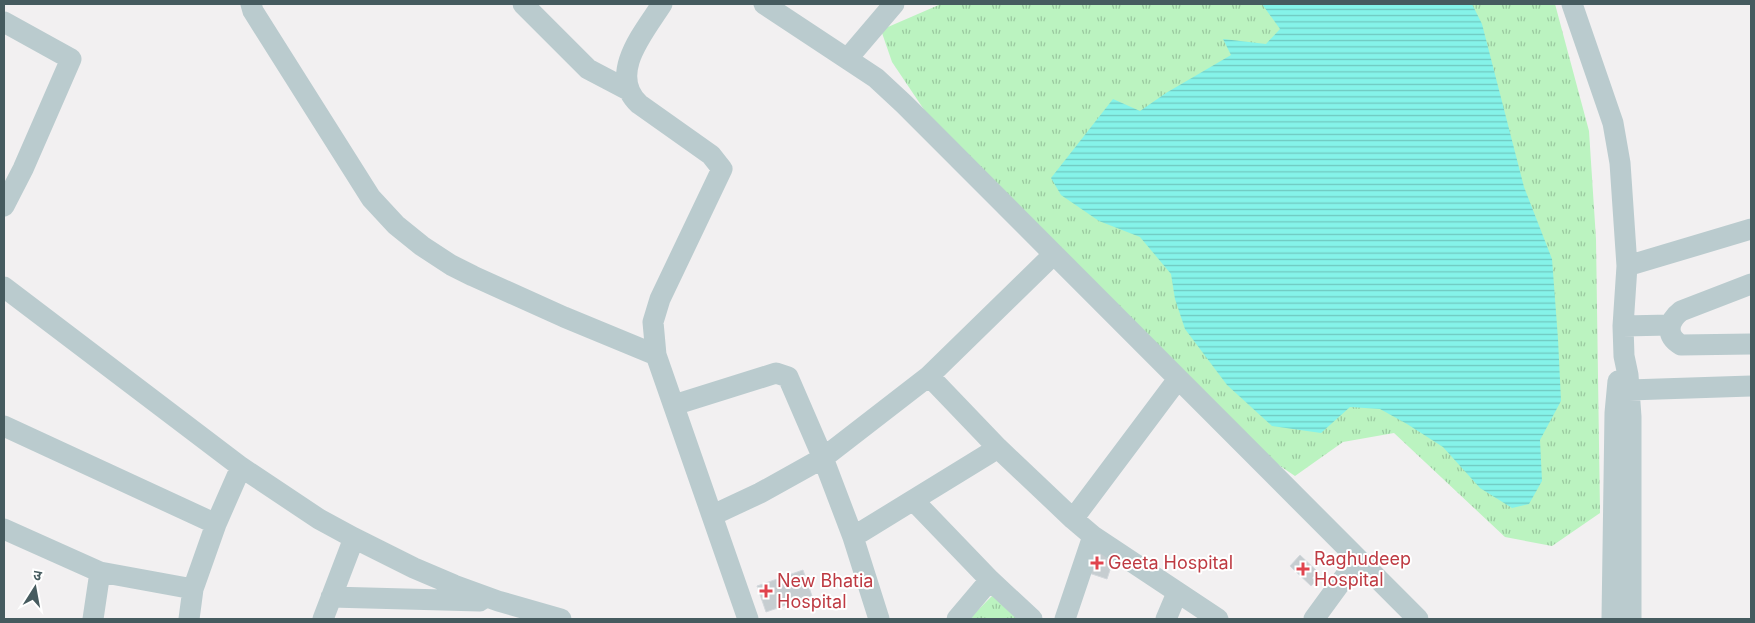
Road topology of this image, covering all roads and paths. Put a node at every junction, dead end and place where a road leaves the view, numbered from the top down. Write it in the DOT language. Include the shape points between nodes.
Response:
graph roads {
  1 [pos="251,4"];
  2 [pos="523,4"];
  3 [pos="662,4"];
  4 [pos="764,4"];
  5 [pos="894,4"];
  6 [pos="1572,4"];
  7 [pos="4,22"];
  8 [pos="848,58"];
  9 [pos="628,90"];
  10 [pos="4,206"];
  11 [pos="1751,229"];
  12 [pos="1054,254"];
  13 [pos="1627,266"];
  14 [pos="1751,284"];
  15 [pos="4,287"];
  16 [pos="1670,325"];
  17 [pos="1623,326"];
  18 [pos="1751,344"];
  19 [pos="656,355"];
  20 [pos="1624,356"];
  21 [pos="929,376"];
  22 [pos="1178,379"];
  23 [pos="1751,386"];
  24 [pos="1630,390"];
  25 [pos="674,405"];
  26 [pos="4,426"];
  27 [pos="998,448"];
  28 [pos="823,458"];
  29 [pos="241,467"];
  30 [pos="914,501"];
  31 [pos="713,515"];
  32 [pos="1073,520"];
  33 [pos="216,524"];
  34 [pos="4,529"];
  35 [pos="1093,536"];
  36 [pos="853,537"];
  37 [pos="354,538"];
  38 [pos="1358,560"];
  39 [pos="100,572"];
  40 [pos="990,580"];
  41 [pos="193,589"];
  42 [pos="1177,593"];
  43 [pos="330,597"];
  44 [pos="498,601"];
  45 [pos="94,619"];
  46 [pos="189,619"];
  47 [pos="323,619"];
  48 [pos="561,619"];
  49 [pos="748,619"];
  50 [pos="879,619"];
  51 [pos="957,619"];
  52 [pos="1032,619"];
  53 [pos="1064,619"];
  54 [pos="1166,619"];
  55 [pos="1218,619"];
  56 [pos="1314,619"];
  57 [pos="1418,619"];
  58 [pos="1612,619"];
  59 [pos="1631,619"];
  1 -- 19 [label="street" via="371,198 396,225 422,246 473,276"];
  2 -- 9 [label="street" via="588,69"];
  3 -- 9 [label="street" via="632,52 628,65"];
  4 -- 8 [label="street"];
  5 -- 8 [label="street"];
  6 -- 13 [label="street" via="1613,123 1620,164"];
  7 -- 10 [label="street" via="71,59"];
  8 -- 12 [label="street" via="904,104"];
  9 -- 19 [label="street" via="638,104 711,155 722,169 660,299 653,322"];
  11 -- 13 [label="street"];
  12 -- 21 [label="street"];
  12 -- 22 [label="street"];
  13 -- 17 [label="street"];
  14 -- 16 [label="street" via="1681,311"];
  15 -- 29 [label="street"];
  16 -- 17 [label="street"];
  16 -- 18 [label="street" via="1673,337 1682,345"];
  17 -- 20 [label="street"];
  19 -- 25 [label="street"];
  20 -- 24 [label="street"];
  20 -- 58 [label="street" via="1616,395"];
  21 -- 27 [label="street"];
  21 -- 28 [label="street"];
  22 -- 32 [label="street"];
  22 -- 38 [label="street"];
  23 -- 24 [label="street"];
  24 -- 59 [label="street"];
  25 -- 28 [label="street" via="776,373 782,374 792,384"];
  25 -- 31 [label="street"];
  26 -- 33 [label="street"];
  27 -- 30 [label="street"];
  27 -- 32 [label="street"];
  28 -- 31 [label="street"];
  28 -- 36 [label="street"];
  29 -- 33 [label="street"];
  29 -- 37 [label="street"];
  30 -- 36 [label="street"];
  30 -- 40 [label="street"];
  31 -- 49 [label="street"];
  32 -- 35 [label="street"];
  33 -- 41 [label="street"];
  34 -- 39 [label="street"];
  35 -- 42 [label="street"];
  35 -- 53 [label="street"];
  36 -- 50 [label="street"];
  37 -- 43 [label="street"];
  37 -- 44 [label="street" via="414,568"];
  38 -- 56 [label="street"];
  38 -- 57 [label="street"];
  39 -- 41 [label="street"];
  39 -- 45 [label="street"];
  40 -- 51 [label="street"];
  40 -- 52 [label="street"];
  41 -- 46 [label="street"];
  42 -- 54 [label="street"];
  42 -- 55 [label="street"];
  43 -- 44 [label="street"];
  43 -- 47 [label="street"];
  44 -- 48 [label="street"];
}
